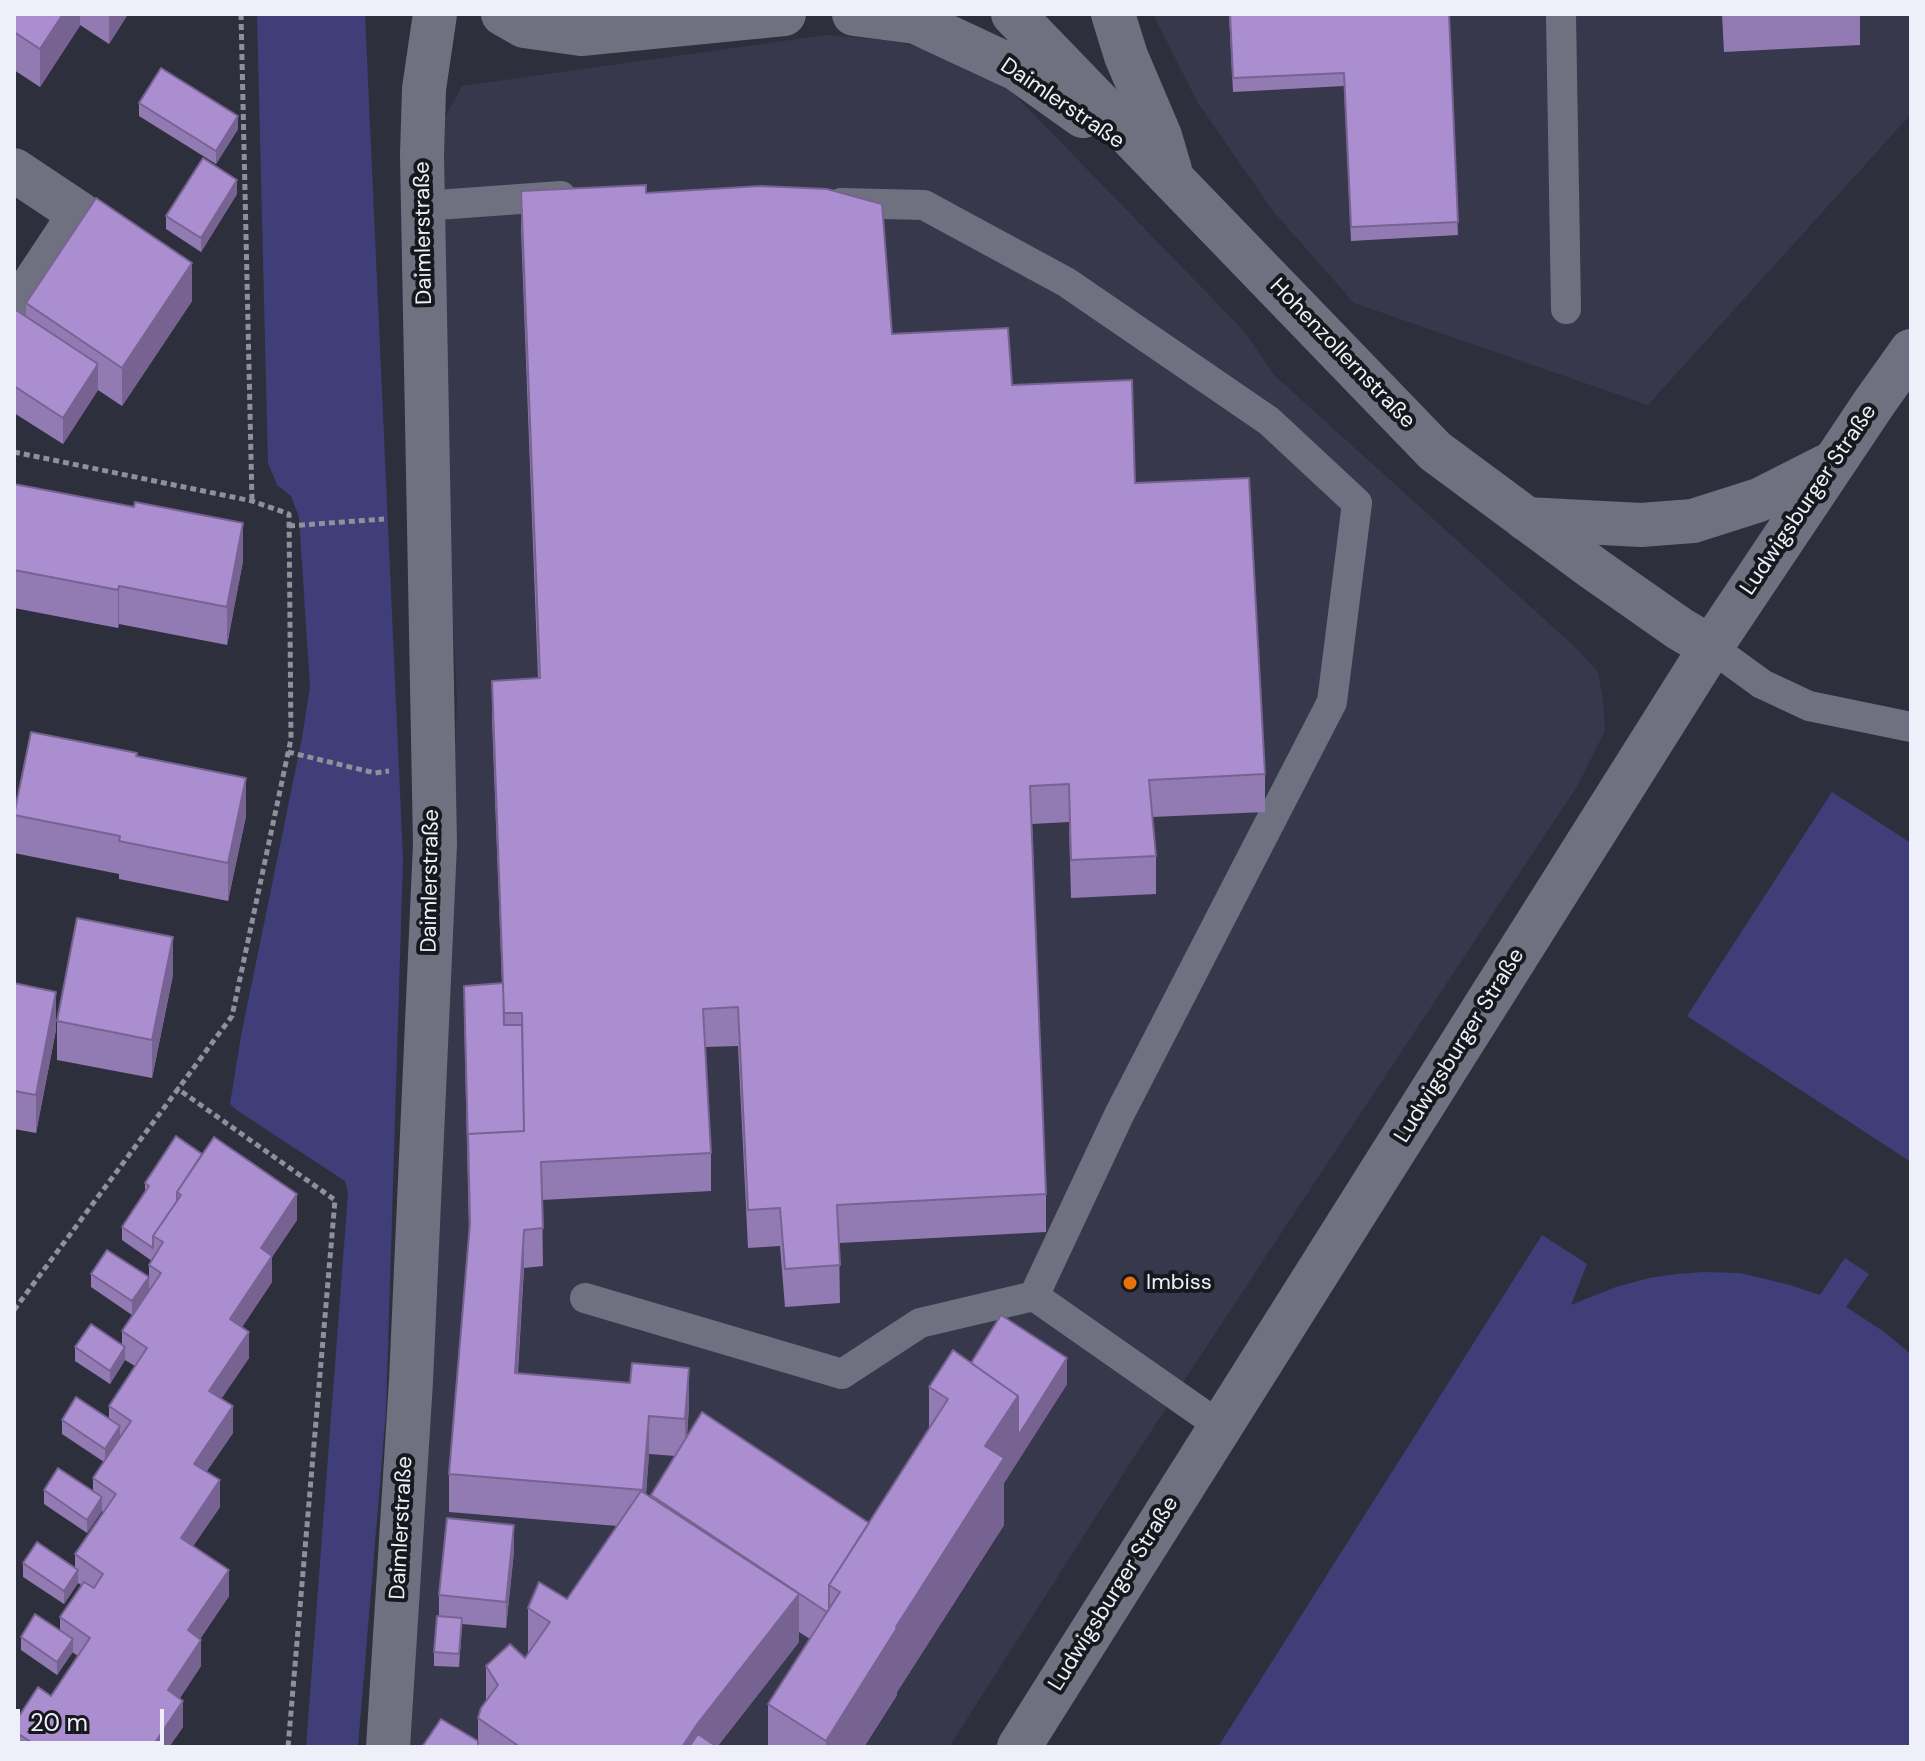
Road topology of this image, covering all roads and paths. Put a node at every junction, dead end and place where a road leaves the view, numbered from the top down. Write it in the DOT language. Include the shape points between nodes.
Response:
graph roads {
  1 [pos="241,14"];
  2 [pos="435,14"];
  3 [pos="503,14"];
  4 [pos="784,14"];
  5 [pos="854,14"];
  6 [pos="1013,14"];
  7 [pos="1113,14"];
  8 [pos="1561,14"];
  9 [pos="679,20"];
  10 [pos="14,170"];
  11 [pos="1173,180"];
  12 [pos="585,194"];
  13 [pos="816,202"];
  14 [pos="423,206"];
  15 [pos="1566,309"];
  16 [pos="14,314"];
  17 [pos="1911,351"];
  18 [pos="14,452"];
  19 [pos="1834,462"];
  20 [pos="252,501"];
  21 [pos="428,514"];
  22 [pos="1526,519"];
  23 [pos="289,526"];
  24 [pos="1711,647"];
  25 [pos="1911,727"];
  26 [pos="288,752"];
  27 [pos="433,766"];
  28 [pos="178,1089"];
  29 [pos="1034,1296"];
  30 [pos="585,1298"];
  31 [pos="14,1310"];
  32 [pos="1220,1426"];
  33 [pos="288,1747"];
  34 [pos="388,1747"];
  35 [pos="1019,1747"];
  1 -- 20 [label="path"];
  2 -- 14 [label="street, Daimlerstraße" via="424,89"];
  3 -- 9 [label="street" via="524,26 581,34"];
  4 -- 9 [label="street"];
  5 -- 11 [label="street, Daimlerstraße" via="916,22 1017,69"];
  6 -- 11 [label="street, Hohenzollernstraße"];
  7 -- 11 [label="street"];
  8 -- 15 [label="lane"];
  10 -- 16 [label="street" via="80,214"];
  11 -- 22 [label="street, Hohenzollernstraße" via="1435,451"];
  12 -- 14 [label="lane"];
  13 -- 29 [label="lane" via="924,205 1066,282 1269,421 1357,503 1332,702 1119,1115"];
  14 -- 21 [label="street, Daimlerstraße"];
  17 -- 19 [label="street, Ludwigsburger Straße"];
  18 -- 20 [label="path"];
  19 -- 22 [label="street" via="1759,500 1693,521 1641,525"];
  19 -- 24 [label="street, Ludwigsburger Straße"];
  20 -- 23 [label="path" via="289,514"];
  21 -- 23 [label="path"];
  21 -- 27 [label="street, Daimlerstraße"];
  22 -- 24 [label="street, Hohenzollernstraße"];
  23 -- 26 [label="path"];
  24 -- 25 [label="lane" via="1762,684 1809,706"];
  24 -- 32 [label="street, Ludwigsburger Straße"];
  26 -- 27 [label="path" via="375,773"];
  26 -- 28 [label="path" via="232,1016"];
  27 -- 34 [label="street, Daimlerstraße" via="435,844 412,1365"];
  28 -- 31 [label="path"];
  28 -- 33 [label="path" via="335,1200"];
  29 -- 30 [label="lane" via="920,1323 842,1374"];
  29 -- 32 [label="lane"];
  32 -- 35 [label="street, Ludwigsburger Straße"];
}
